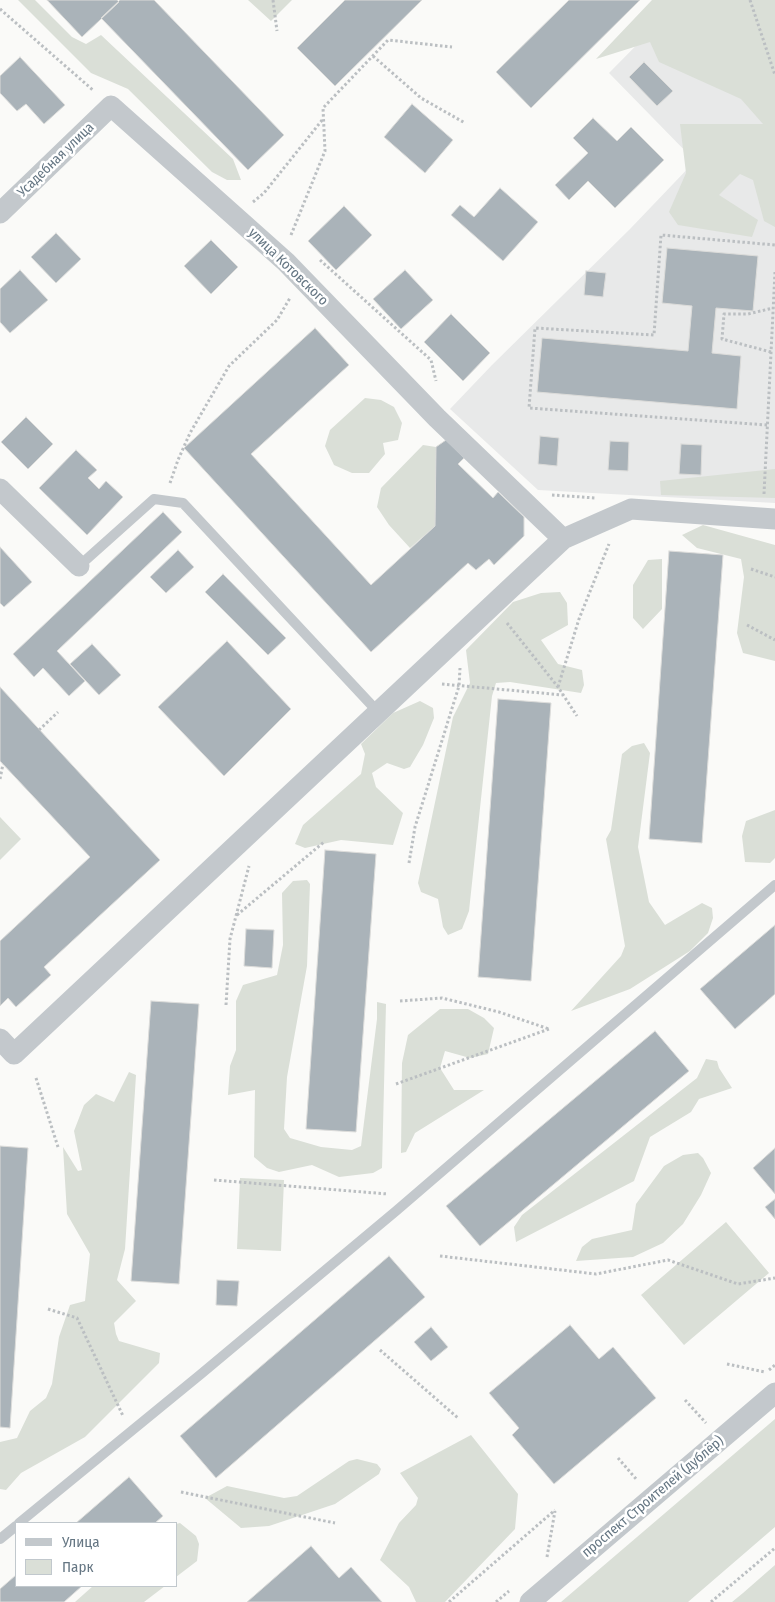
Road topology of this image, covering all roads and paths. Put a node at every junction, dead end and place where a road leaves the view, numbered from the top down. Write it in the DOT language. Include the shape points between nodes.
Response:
graph roads {
  1 [pos="273,0"];
  2 [pos="750,0"];
  3 [pos="0,9"];
  4 [pos="276,31"];
  5 [pos="452,47"];
  6 [pos="372,56"];
  7 [pos="775,75"];
  8 [pos="111,106"];
  9 [pos="323,119"];
  10 [pos="465,123"];
  11 [pos="0,213"];
  12 [pos="235,216"];
  13 [pos="292,235"];
  14 [pos="775,245"];
  15 [pos="314,254"];
  16 [pos="775,272"];
  17 [pos="301,278"];
  18 [pos="773,308"];
  19 [pos="771,352"];
  20 [pos="437,388"];
  21 [pos="767,425"];
  22 [pos="0,488"];
  23 [pos="545,495"];
  24 [pos="602,498"];
  25 [pos="164,501"];
  26 [pos="769,511"];
  27 [pos="616,515"];
  28 [pos="563,538"];
  29 [pos="79,566"];
  30 [pos="751,569"];
  31 [pos="775,577"];
  32 [pos="493,604"];
  33 [pos="747,625"];
  34 [pos="462,633"];
  35 [pos="775,640"];
  36 [pos="412,680"];
  37 [pos="459,686"];
  38 [pos="558,687"];
  39 [pos="563,695"];
  40 [pos="58,712"];
  41 [pos="378,712"];
  42 [pos="577,716"];
  43 [pos="39,730"];
  44 [pos="3,764"];
  45 [pos="0,778"];
  46 [pos="324,842"];
  47 [pos="250,860"];
  48 [pos="409,862"];
  49 [pos="775,885"];
  50 [pos="236,915"];
  51 [pos="400,1001"];
  52 [pos="226,1005"];
  53 [pos="7,1046"];
  54 [pos="36,1078"];
  55 [pos="396,1084"];
  56 [pos="58,1147"];
  57 [pos="214,1180"];
  58 [pos="390,1194"];
  59 [pos="440,1256"];
  60 [pos="775,1278"];
  61 [pos="48,1309"];
  62 [pos="380,1350"];
  63 [pos="727,1364"];
  64 [pos="766,1373"];
  65 [pos="775,1393"];
  66 [pos="685,1400"];
  67 [pos="458,1418"];
  68 [pos="706,1423"];
  69 [pos="132,1431"];
  70 [pos="618,1458"];
  71 [pos="638,1481"];
  72 [pos="181,1492"];
  73 [pos="20,1522"];
  74 [pos="335,1523"];
  75 [pos="15,1526"];
  76 [pos="0,1539"];
  77 [pos="775,1548"];
  78 [pos="546,1559"];
  79 [pos="449,1602"];
  80 [pos="530,1602"];
  81 [pos="711,1602"];
  1 -- 4 [label="path"];
  2 -- 7 [label="path"];
  3 -- 8 [label="path"];
  5 -- 6 [label="path" via="388,40"];
  6 -- 9 [label="path" via="323,108"];
  6 -- 10 [label="path" via="421,98"];
  8 -- 11 [label="street, Усадебная улица"];
  8 -- 12 [label="street, улица Котовского"];
  9 -- 12 [label="path" via="264,193"];
  9 -- 13 [label="path" via="325,151"];
  12 -- 17 [label="street, улица Котовского"];
  14 -- 21 [label="path" via="662,235 654,335 535,328 529,408"];
  15 -- 20 [label="path" via="431,360"];
  16 -- 18 [label="path"];
  17 -- 25 [label="path" via="277,320 229,366 190,433"];
  17 -- 28 [label="street, улица Котовского" via="437,418"];
  18 -- 19 [label="path"];
  18 -- 19 [label="path" via="748,314 724,314 722,339"];
  19 -- 21 [label="path"];
  21 -- 26 [label="path"];
  22 -- 29 [label="street"];
  23 -- 24 [label="path"];
  25 -- 29 [label="lane" via="154,499"];
  25 -- 41 [label="lane" via="183,503"];
  26 -- 27 [label="street" via="631,509"];
  27 -- 28 [label="street"];
  27 -- 38 [label="path" via="608,552 579,619"];
  28 -- 32 [label="street"];
  30 -- 31 [label="path"];
  32 -- 34 [label="street"];
  32 -- 38 [label="path"];
  33 -- 35 [label="path"];
  34 -- 36 [label="street"];
  34 -- 37 [label="path"];
  36 -- 37 [label="path"];
  36 -- 41 [label="street"];
  37 -- 39 [label="path"];
  37 -- 48 [label="path" via="415,827"];
  38 -- 39 [label="path"];
  39 -- 42 [label="path"];
  40 -- 43 [label="path"];
  41 -- 53 [label="street"];
  44 -- 45 [label="path"];
  46 -- 50 [label="path"];
  47 -- 50 [label="path"];
  49 -- 69 [label="lane" via="388,1217"];
  50 -- 52 [label="path" via="230,939"];
  51 -- 55 [label="path" via="442,998 549,1029"];
  54 -- 56 [label="path"];
  57 -- 58 [label="path"];
  59 -- 60 [label="path" via="596,1274 668,1260 738,1284"];
  61 -- 69 [label="path" via="77,1318"];
  62 -- 67 [label="path"];
  63 -- 64 [label="path"];
  65 -- 80 [label="street, проспект Строителей (дублёр)"];
  66 -- 68 [label="path"];
  69 -- 73 [label="lane"];
  70 -- 71 [label="path"];
  72 -- 74 [label="path"];
  75 -- 76 [label="lane"];
  77 -- 81 [label="path"];
  78 -- 79 [label="path" via="555,1510"];
}
